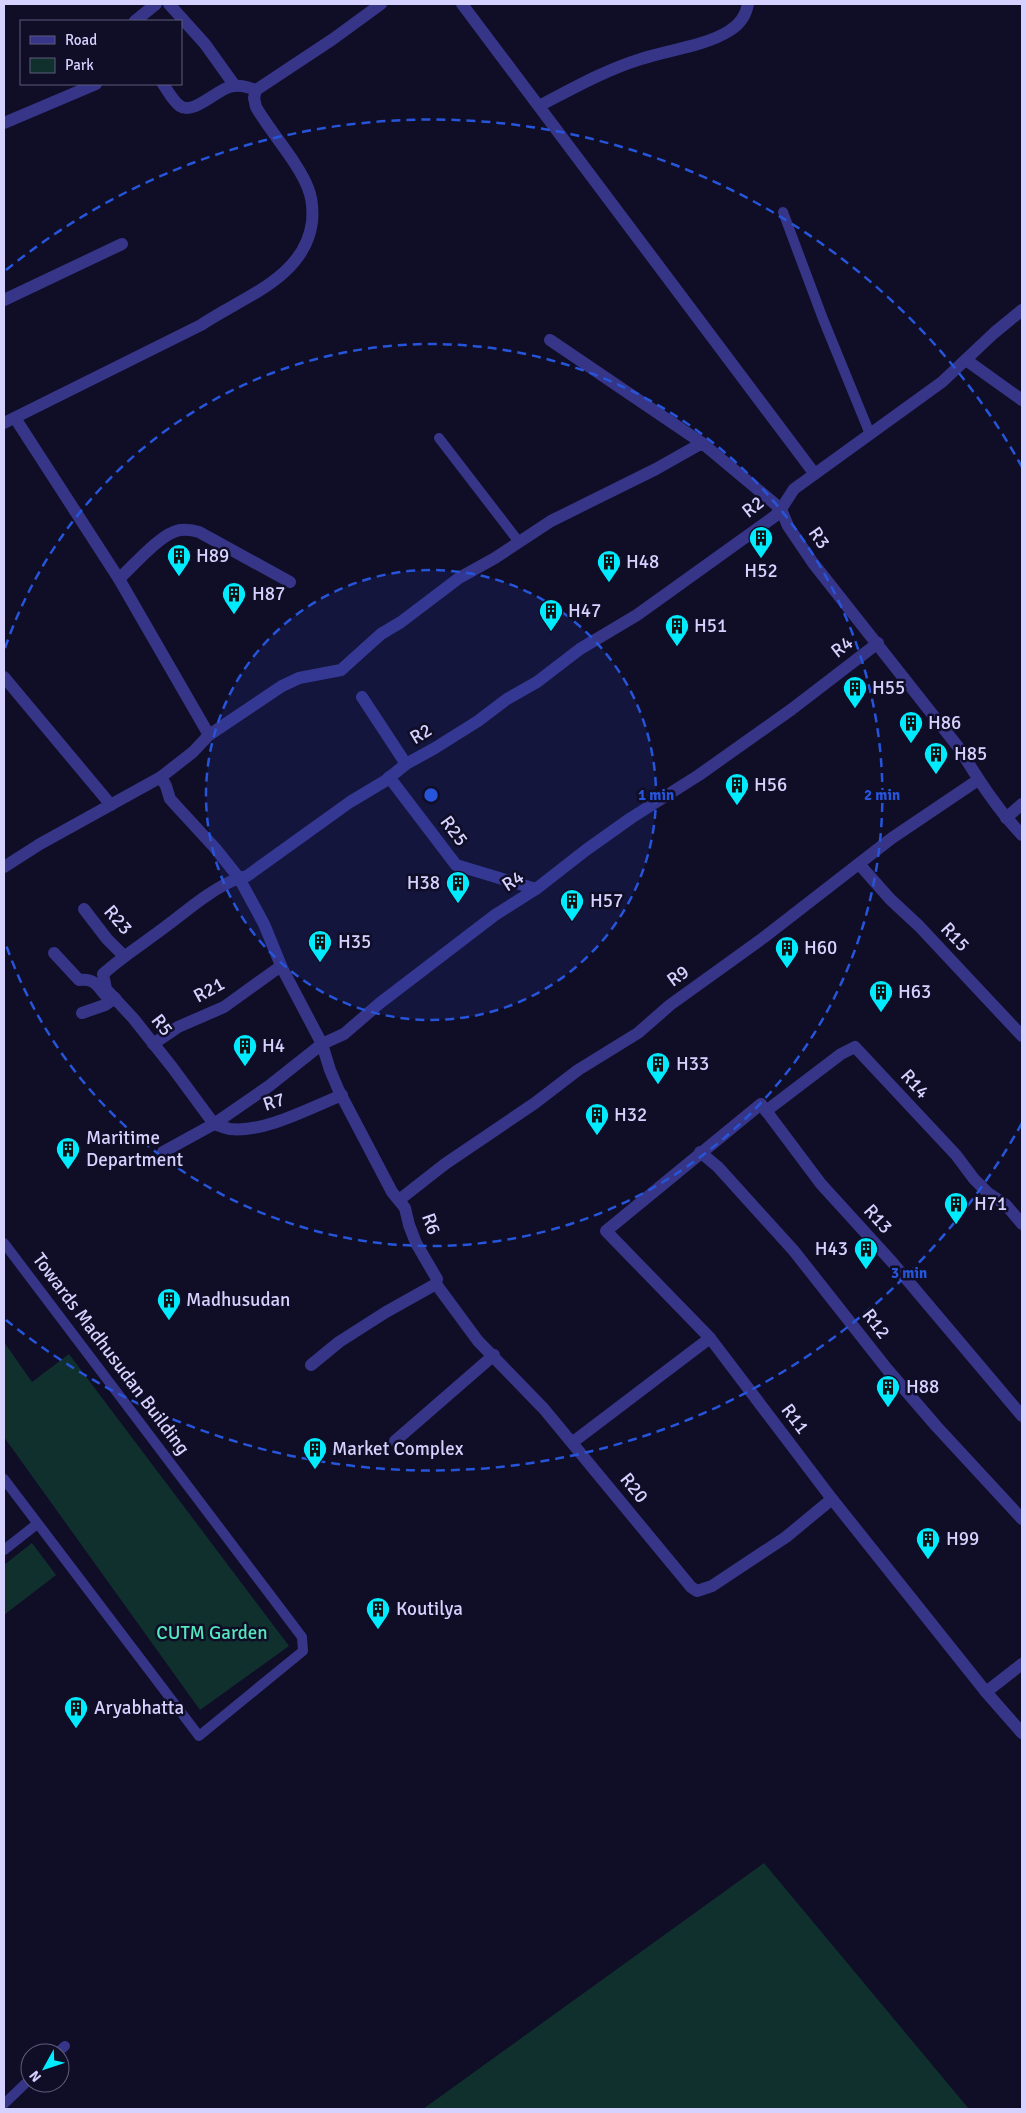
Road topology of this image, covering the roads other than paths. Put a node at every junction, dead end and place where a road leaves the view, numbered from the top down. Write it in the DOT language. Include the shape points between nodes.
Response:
graph roads {
  1 [pos="156,4"];
  2 [pos="170,4"];
  3 [pos="381,4"];
  4 [pos="462,4"];
  5 [pos="748,4"];
  6 [pos="136,20"];
  7 [pos="94,85"];
  8 [pos="164,85"];
  9 [pos="235,86"];
  10 [pos="256,90"];
  11 [pos="539,106"];
  12 [pos="4,123"];
  13 [pos="784,212"];
  14 [pos="122,244"];
  15 [pos="4,300"];
  16 [pos="1022,310"];
  17 [pos="550,340"];
  18 [pos="966,360"];
  19 [pos="1022,400"];
  20 [pos="9,421"];
  21 [pos="870,434"];
  22 [pos="439,438"];
  23 [pos="702,443"];
  24 [pos="814,473"];
  25 [pos="781,509"];
  26 [pos="519,542"];
  27 [pos="119,579"];
  28 [pos="290,582"];
  29 [pos="878,643"];
  30 [pos="4,677"];
  31 [pos="362,697"];
  32 [pos="209,735"];
  33 [pos="406,764"];
  34 [pos="161,777"];
  35 [pos="389,777"];
  36 [pos="978,780"];
  37 [pos="1022,804"];
  38 [pos="111,805"];
  39 [pos="1006,818"];
  40 [pos="1022,835"];
  41 [pos="860,864"];
  42 [pos="4,867"];
  43 [pos="239,878"];
  44 [pos="536,889"];
  45 [pos="84,909"];
  46 [pos="54,953"];
  47 [pos="124,956"];
  48 [pos="281,966"];
  49 [pos="98,978"];
  50 [pos="112,1000"];
  51 [pos="82,1013"];
  52 [pos="1022,1036"];
  53 [pos="153,1044"];
  54 [pos="322,1044"];
  55 [pos="342,1095"];
  56 [pos="766,1111"];
  57 [pos="214,1124"];
  58 [pos="163,1152"];
  59 [pos="700,1152"];
  60 [pos="399,1200"];
  61 [pos="1022,1224"];
  62 [pos="4,1243"];
  63 [pos="436,1284"];
  64 [pos="710,1338"];
  65 [pos="494,1355"];
  66 [pos="311,1365"];
  67 [pos="1022,1416"];
  68 [pos="395,1441"];
  69 [pos="573,1442"];
  70 [pos="4,1479"];
  71 [pos="832,1499"];
  72 [pos="1022,1519"];
  73 [pos="37,1524"];
  74 [pos="4,1550"];
  75 [pos="1022,1664"];
  76 [pos="986,1692"];
  77 [pos="1022,1733"];
  78 [pos="20,2089"];
  79 [pos="4,2104"];
  1 -- 6 [label="street"];
  2 -- 9 [label="street" via="205,44"];
  3 -- 10 [label="street"];
  4 -- 11 [label="street"];
  5 -- 11 [label="street" via="741,21 729,31 640,59"];
  7 -- 12 [label="street"];
  8 -- 9 [label="street" via="181,107 187,108"];
  9 -- 10 [label="street"];
  10 -- 20 [label="street" via="256,107 309,188 313,212 310,235 302,252 267,287 201,325"];
  11 -- 24 [label="street"];
  13 -- 21 [label="lane"];
  14 -- 15 [label="street"];
  16 -- 18 [label="street"];
  17 -- 23 [label="street, R2"];
  18 -- 19 [label="street"];
  18 -- 21 [label="street" via="942,382"];
  20 -- 27 [label="street"];
  21 -- 24 [label="street"];
  22 -- 26 [label="lane"];
  23 -- 25 [label="street, R2"];
  23 -- 26 [label="street" via="656,470 551,521"];
  24 -- 25 [label="street" via="794,489"];
  25 -- 29 [label="street, R3" via="788,526 813,563"];
  25 -- 33 [label="street, R2" via="637,615 580,649 478,721"];
  26 -- 32 [label="street" via="458,578 381,634 340,670 299,678 282,686"];
  27 -- 28 [label="street" via="167,534 189,529"];
  27 -- 32 [label="street"];
  29 -- 36 [label="street, R3" via="958,748"];
  29 -- 44 [label="street, R4" via="747,741 631,818"];
  30 -- 38 [label="street"];
  31 -- 33 [label="street"];
  32 -- 34 [label="street"];
  33 -- 35 [label="street, R2"];
  34 -- 38 [label="street"];
  34 -- 43 [label="street" via="170,799"];
  35 -- 43 [label="street, R2" via="247,876"];
  35 -- 44 [label="street, R25" via="456,865"];
  36 -- 39 [label="street, R3"];
  36 -- 41 [label="street, R9" via="892,838"];
  37 -- 39 [label="street"];
  38 -- 42 [label="street"];
  39 -- 40 [label="street, R3"];
  41 -- 52 [label="street, R15"];
  41 -- 60 [label="street, R9" via="638,1032 578,1070"];
  43 -- 47 [label="street" via="198,901"];
  43 -- 48 [label="street" via="264,924"];
  44 -- 54 [label="street, R4" via="495,915 344,1034"];
  45 -- 47 [label="street, R23"];
  46 -- 49 [label="street" via="79,980"];
  47 -- 49 [label="street"];
  48 -- 53 [label="street, R21" via="224,1006 178,1027"];
  48 -- 54 [label="street"];
  49 -- 50 [label="street, R5"];
  50 -- 51 [label="street"];
  50 -- 53 [label="street, R5"];
  53 -- 57 [label="street, R5"];
  54 -- 55 [label="street, R6"];
  54 -- 57 [label="street"];
  55 -- 57 [label="street, R7" via="262,1125 230,1129"];
  55 -- 60 [label="street, R6" via="360,1134"];
  56 -- 59 [label="street" via="761,1104"];
  56 -- 61 [label="street, R14" via="855,1047 956,1155 974,1180 1006,1205"];
  56 -- 67 [label="street, R13" via="821,1184 892,1262"];
  57 -- 58 [label="street"];
  59 -- 64 [label="street, R11" via="606,1231"];
  59 -- 72 [label="street, R12" via="718,1167 788,1244 893,1376"];
  60 -- 63 [label="street, R6" via="405,1208 416,1243 437,1279"];
  62 -- 73 [label="lane, Towards Madhusudan Building" via="302,1637 303,1651 199,1736"];
  63 -- 65 [label="street, R20" via="478,1340"];
  63 -- 66 [label="street" via="391,1308"];
  64 -- 69 [label="street"];
  64 -- 71 [label="street, R11"];
  65 -- 68 [label="street"];
  65 -- 69 [label="street, R20"];
  69 -- 71 [label="street, R20" via="691,1587 698,1591 712,1586 786,1538"];
  70 -- 73 [label="lane"];
  71 -- 76 [label="street, R11"];
  73 -- 74 [label="lane"];
  75 -- 76 [label="street"];
  76 -- 77 [label="street, R11"];
  78 -- 79 [label="lane"];
}
